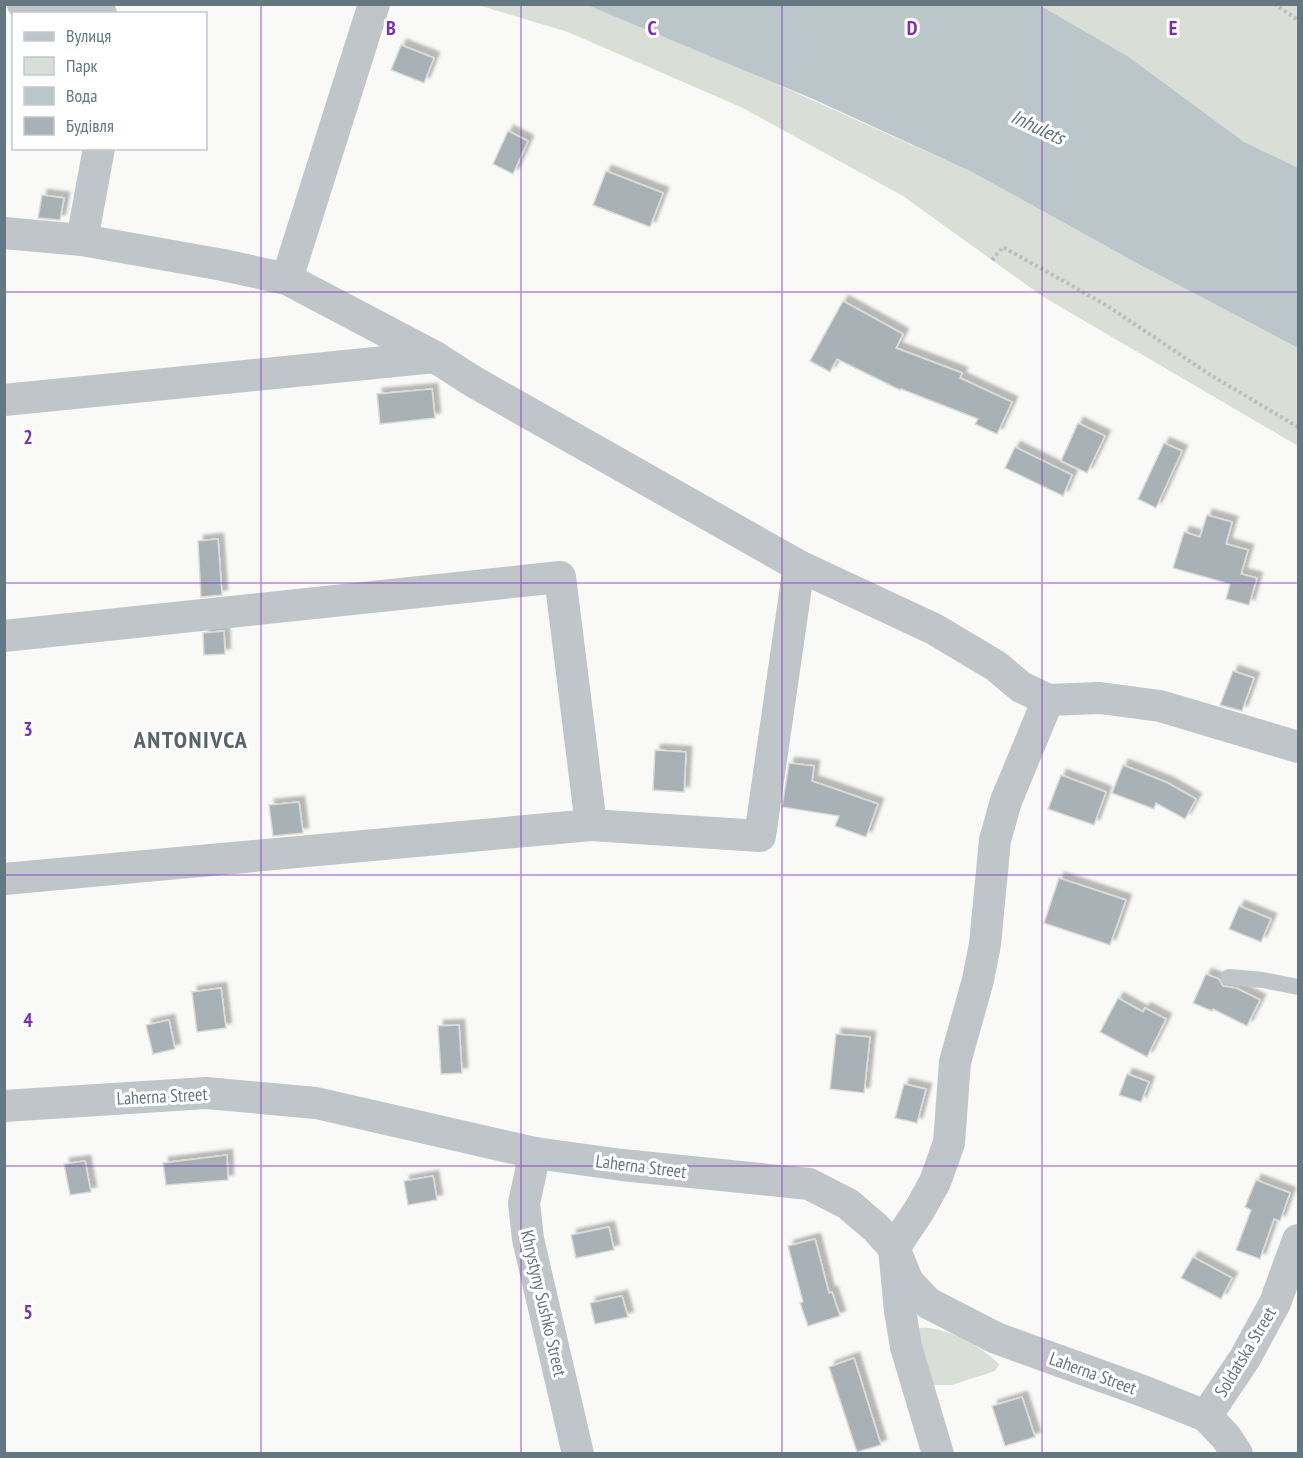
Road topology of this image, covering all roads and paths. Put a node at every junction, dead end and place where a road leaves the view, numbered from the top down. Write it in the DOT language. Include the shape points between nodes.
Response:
graph roads {
  1 [pos="23,4"];
  2 [pos="375,4"];
  3 [pos="1274,4"];
  4 [pos="94,12"];
  5 [pos="1299,20"];
  6 [pos="99,150"];
  7 [pos="4,233"];
  8 [pos="82,240"];
  9 [pos="992,260"];
  10 [pos="287,279"];
  11 [pos="435,357"];
  12 [pos="4,400"];
  13 [pos="1299,427"];
  14 [pos="799,566"];
  15 [pos="4,636"];
  16 [pos="1048,700"];
  17 [pos="1299,747"];
  18 [pos="591,825"];
  19 [pos="4,879"];
  20 [pos="1229,977"];
  21 [pos="1299,987"];
  22 [pos="4,1106"];
  23 [pos="535,1153"];
  24 [pos="1299,1240"];
  25 [pos="894,1248"];
  26 [pos="1206,1416"];
  27 [pos="578,1454"];
  28 [pos="938,1454"];
  29 [pos="1237,1454"];
  1 -- 4 [label="street" via="77,7"];
  2 -- 10 [label="street"];
  3 -- 5 [label="path"];
  6 -- 8 [label="street"];
  7 -- 8 [label="street"];
  8 -- 10 [label="street"];
  9 -- 13 [label="path" via="1003,247 1106,305 1209,374"];
  10 -- 11 [label="street"];
  11 -- 12 [label="street"];
  11 -- 14 [label="street"];
  14 -- 16 [label="street" via="934,629 996,666 1021,687"];
  14 -- 18 [label="street" via="760,837"];
  15 -- 18 [label="street" via="560,578"];
  16 -- 17 [label="street" via="1100,699 1160,706"];
  16 -- 25 [label="street" via="1006,801 995,840 985,944 955,1062 949,1143 935,1182"];
  18 -- 19 [label="street"];
  20 -- 21 [label="lane"];
  22 -- 23 [label="street, Laherna Street" via="206,1093 316,1103"];
  23 -- 25 [label="street, Laherna Street" via="809,1184 848,1204"];
  23 -- 27 [label="street, Khrystyny Sushko Street" via="524,1203 528,1239"];
  24 -- 26 [label="street, Soldatska Street" via="1270,1312"];
  25 -- 26 [label="street, Laherna Street" via="908,1282 928,1303 996,1338"];
  25 -- 28 [label="street" via="906,1347"];
  26 -- 29 [label="street, Soldatska Street"];
}
